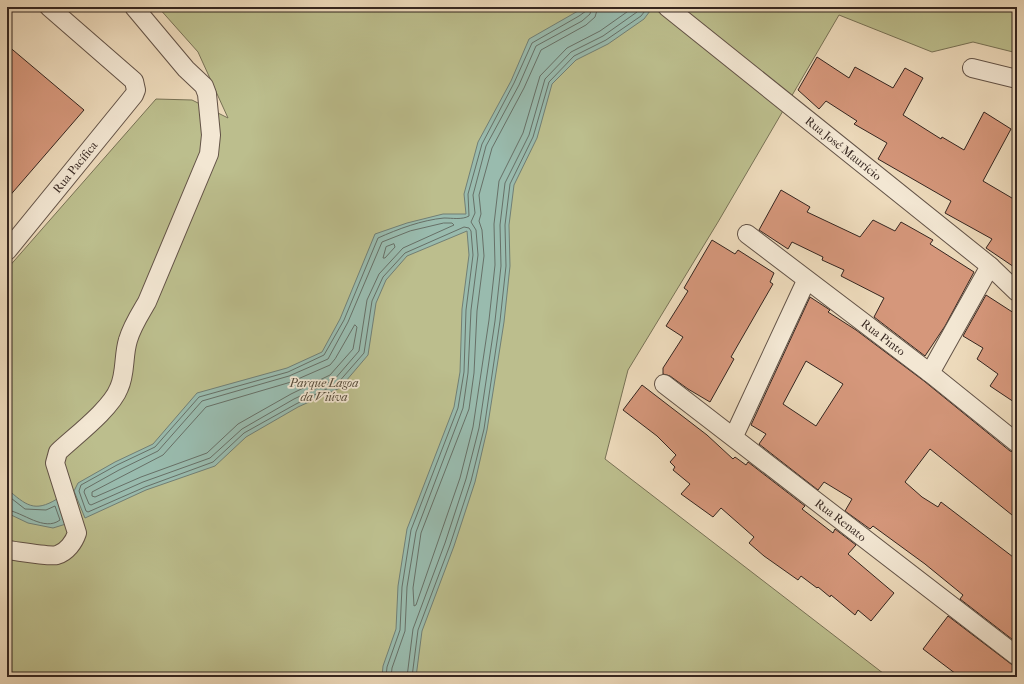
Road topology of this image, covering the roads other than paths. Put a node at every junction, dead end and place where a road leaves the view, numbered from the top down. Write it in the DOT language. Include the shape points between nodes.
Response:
graph roads {
  1 [pos="49,7"];
  2 [pos="134,7"];
  3 [pos="666,7"];
  4 [pos="972,68"];
  5 [pos="1017,79"];
  6 [pos="746,234"];
  7 [pos="7,251"];
  8 [pos="990,266"];
  9 [pos="806,281"];
  10 [pos="1017,292"];
  11 [pos="930,373"];
  12 [pos="664,384"];
  13 [pos="734,436"];
  14 [pos="1017,443"];
  15 [pos="7,550"];
  16 [pos="1017,656"];
  1 -- 7 [label="street, Rua Pacífica" via="134,81 136,90"];
  2 -- 15 [label="street" via="186,69 204,86 211,135 209,154 147,302 135,321 128,340 119,390 112,401 58,452 55,463 77,533 75,540 56,556"];
  3 -- 8 [label="street, Rua José Maurício"];
  4 -- 5 [label="street"];
  6 -- 9 [label="street, Rua Pinto"];
  8 -- 10 [label="street, Rua José Maurício"];
  8 -- 11 [label="street"];
  9 -- 11 [label="street, Rua Pinto"];
  9 -- 13 [label="street"];
  11 -- 14 [label="street, Rua Pinto"];
  12 -- 13 [label="street, Rua Renato"];
  13 -- 16 [label="street, Rua Renato"];
}
